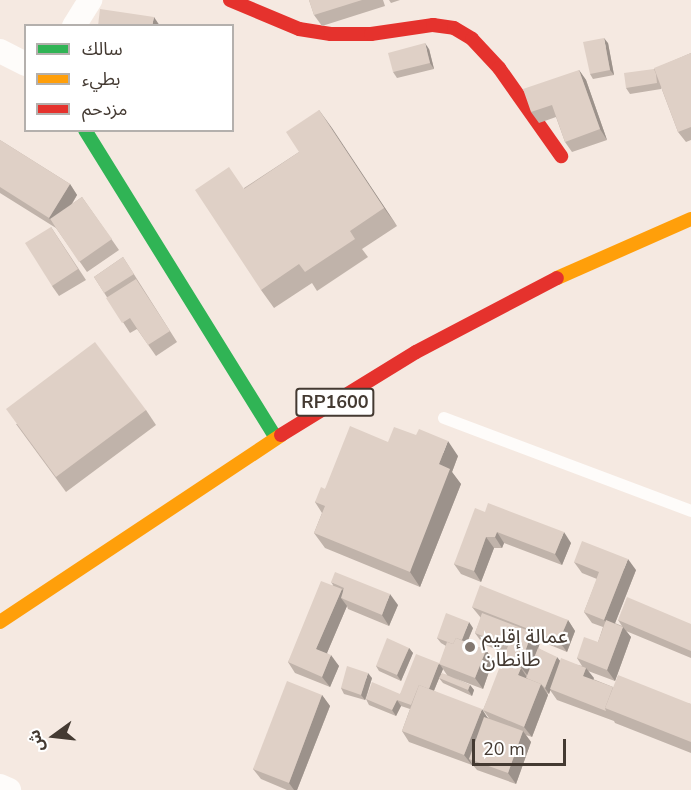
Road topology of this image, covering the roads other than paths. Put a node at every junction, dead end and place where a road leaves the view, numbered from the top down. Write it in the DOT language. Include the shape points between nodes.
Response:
graph roads {
  1 [pos="90,0"];
  2 [pos="230,0"];
  3 [pos="75,24"];
  4 [pos="0,51"];
  5 [pos="24,63"];
  6 [pos="86,132"];
  7 [pos="561,156"];
  8 [pos="691,219"];
  9 [pos="444,418"];
  10 [pos="276,438"];
  11 [pos="691,511"];
  12 [pos="0,622"];
  13 [pos="0,786"];
  14 [pos="9,790"];
  1 -- 3 [label="street"];
  2 -- 7 [label="main road" via="299,29 331,34 371,34 433,25 454,28 472,39 499,68"];
  4 -- 5 [label="street"];
  6 -- 10 [label="main road"];
  8 -- 10 [label="main road, RP1600" via="622,247 479,316"];
  9 -- 11 [label="lane"];
  10 -- 12 [label="main road, RP1600"];
  13 -- 14 [label="street"];
}
